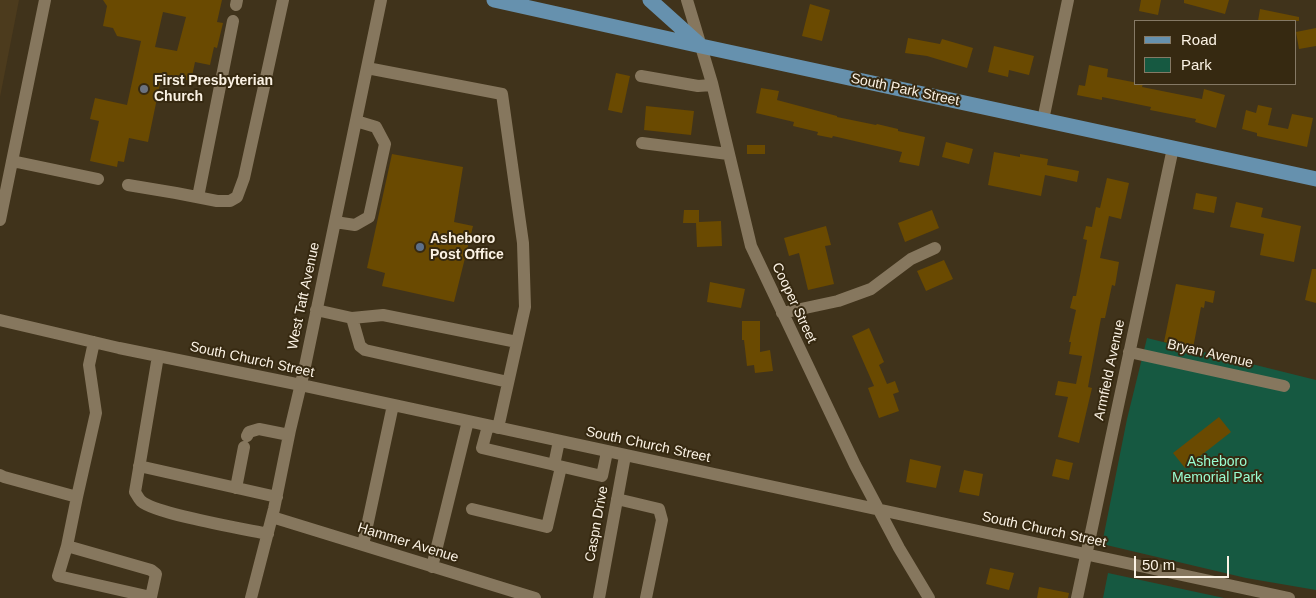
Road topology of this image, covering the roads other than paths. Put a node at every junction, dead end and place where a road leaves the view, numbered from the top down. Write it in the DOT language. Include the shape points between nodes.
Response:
graph roads {
  1 [pos="45,0"];
  2 [pos="283,0"];
  3 [pos="382,0"];
  4 [pos="494,0"];
  5 [pos="650,0"];
  6 [pos="687,0"];
  7 [pos="1068,0"];
  8 [pos="233,21"];
  9 [pos="701,46"];
  10 [pos="367,68"];
  11 [pos="641,76"];
  12 [pos="712,85"];
  13 [pos="1043,120"];
  14 [pos="356,121"];
  15 [pos="642,143"];
  16 [pos="1174,148"];
  17 [pos="728,154"];
  18 [pos="12,161"];
  19 [pos="1316,178"];
  20 [pos="98,179"];
  21 [pos="128,185"];
  22 [pos="4,187"];
  23 [pos="198,197"];
  24 [pos="0,220"];
  25 [pos="335,222"];
  26 [pos="935,248"];
  27 [pos="316,310"];
  28 [pos="782,313"];
  29 [pos="352,318"];
  30 [pos="0,320"];
  31 [pos="94,342"];
  32 [pos="517,342"];
  33 [pos="1129,352"];
  34 [pos="158,356"];
  35 [pos="508,382"];
  36 [pos="300,385"];
  37 [pos="1284,386"];
  38 [pos="392,405"];
  39 [pos="468,422"];
  40 [pos="493,427"];
  41 [pos="289,435"];
  42 [pos="559,441"];
  43 [pos="607,452"];
  44 [pos="625,456"];
  45 [pos="139,466"];
  46 [pos="557,466"];
  47 [pos="0,475"];
  48 [pos="236,488"];
  49 [pos="277,497"];
  50 [pos="77,498"];
  51 [pos="617,500"];
  52 [pos="472,508"];
  53 [pos="879,510"];
  54 [pos="272,518"];
  55 [pos="268,534"];
  56 [pos="66,546"];
  57 [pos="363,546"];
  58 [pos="1086,554"];
  59 [pos="432,567"];
  60 [pos="1282,597"];
  61 [pos="251,598"];
  62 [pos="535,598"];
  63 [pos="599,598"];
  64 [pos="646,598"];
  65 [pos="929,598"];
  66 [pos="1077,598"];
  1 -- 18 [label="street"];
  2 -- 23 [label="street" via="237,197 230,201 217,201"];
  3 -- 10 [label="street, West Taft Avenue"];
  4 -- 9 [label="main road, South Park Street"];
  5 -- 9 [label="main road"];
  6 -- 9 [label="street, Cooper Street"];
  7 -- 13 [label="street"];
  8 -- 23 [label="street"];
  9 -- 12 [label="street, Cooper Street"];
  9 -- 13 [label="main road, South Park Street"];
  10 -- 14 [label="street, West Taft Avenue"];
  10 -- 32 [label="street" via="502,94 523,243 525,307"];
  11 -- 12 [label="street" via="698,86"];
  12 -- 17 [label="street, Cooper Street" via="713,117"];
  13 -- 16 [label="main road, South Park Street"];
  14 -- 25 [label="street, West Taft Avenue"];
  14 -- 25 [label="street" via="376,126 385,144 369,217 355,225"];
  15 -- 17 [label="street"];
  16 -- 19 [label="main road, South Park Street"];
  16 -- 33 [label="street, Armfield Avenue"];
  17 -- 28 [label="street, Cooper Street" via="751,246"];
  18 -- 20 [label="street"];
  18 -- 22 [label="street"];
  21 -- 23 [label="street"];
  22 -- 24 [label="street"];
  25 -- 27 [label="street, West Taft Avenue"];
  26 -- 28 [label="street" via="911,259 871,289 838,301"];
  27 -- 29 [label="street"];
  27 -- 36 [label="street, West Taft Avenue"];
  28 -- 53 [label="street, Cooper Street"];
  29 -- 32 [label="street" via="383,315"];
  29 -- 35 [label="street" via="360,346 365,350"];
  30 -- 31 [label="street, South Church Street"];
  31 -- 34 [label="street, South Church Street"];
  31 -- 50 [label="street" via="89,364 96,412"];
  32 -- 35 [label="street"];
  33 -- 37 [label="street, Bryan Avenue"];
  33 -- 58 [label="street, Armfield Avenue"];
  34 -- 36 [label="street, South Church Street"];
  34 -- 45 [label="street"];
  35 -- 40 [label="street"];
  36 -- 38 [label="street, South Church Street"];
  36 -- 41 [label="street, West Taft Avenue"];
  38 -- 39 [label="street, South Church Street"];
  38 -- 57 [label="street"];
  39 -- 40 [label="street, South Church Street"];
  39 -- 59 [label="street"];
  40 -- 42 [label="street, South Church Street"];
  40 -- 46 [label="street" via="482,448"];
  41 -- 48 [label="street" via="259,429 249,432"];
  41 -- 49 [label="street, West Taft Avenue"];
  42 -- 43 [label="street, South Church Street"];
  42 -- 46 [label="street"];
  43 -- 44 [label="street, South Church Street"];
  43 -- 46 [label="street" via="602,476"];
  44 -- 51 [label="street, Caspn Drive"];
  44 -- 53 [label="street, South Church Street"];
  45 -- 48 [label="street"];
  45 -- 55 [label="street" via="135,492 142,502 177,515"];
  46 -- 52 [label="street" via="546,527"];
  47 -- 50 [label="street"];
  48 -- 49 [label="street"];
  49 -- 54 [label="street, West Taft Avenue"];
  50 -- 56 [label="street"];
  51 -- 63 [label="street, Caspn Drive"];
  51 -- 64 [label="street" via="659,509 662,520"];
  53 -- 58 [label="street, South Church Street"];
  53 -- 65 [label="street, Cooper Street"];
  54 -- 55 [label="street, West Taft Avenue"];
  54 -- 57 [label="street, Hammer Avenue"];
  55 -- 61 [label="street, West Taft Avenue"];
  56 -- 56 [label="street" via="151,570 156,574 151,598 58,576"];
  57 -- 59 [label="street, Hammer Avenue"];
  58 -- 60 [label="street, South Church Street"];
  58 -- 66 [label="street, Armfield Avenue"];
  59 -- 62 [label="street, Hammer Avenue"];
}
